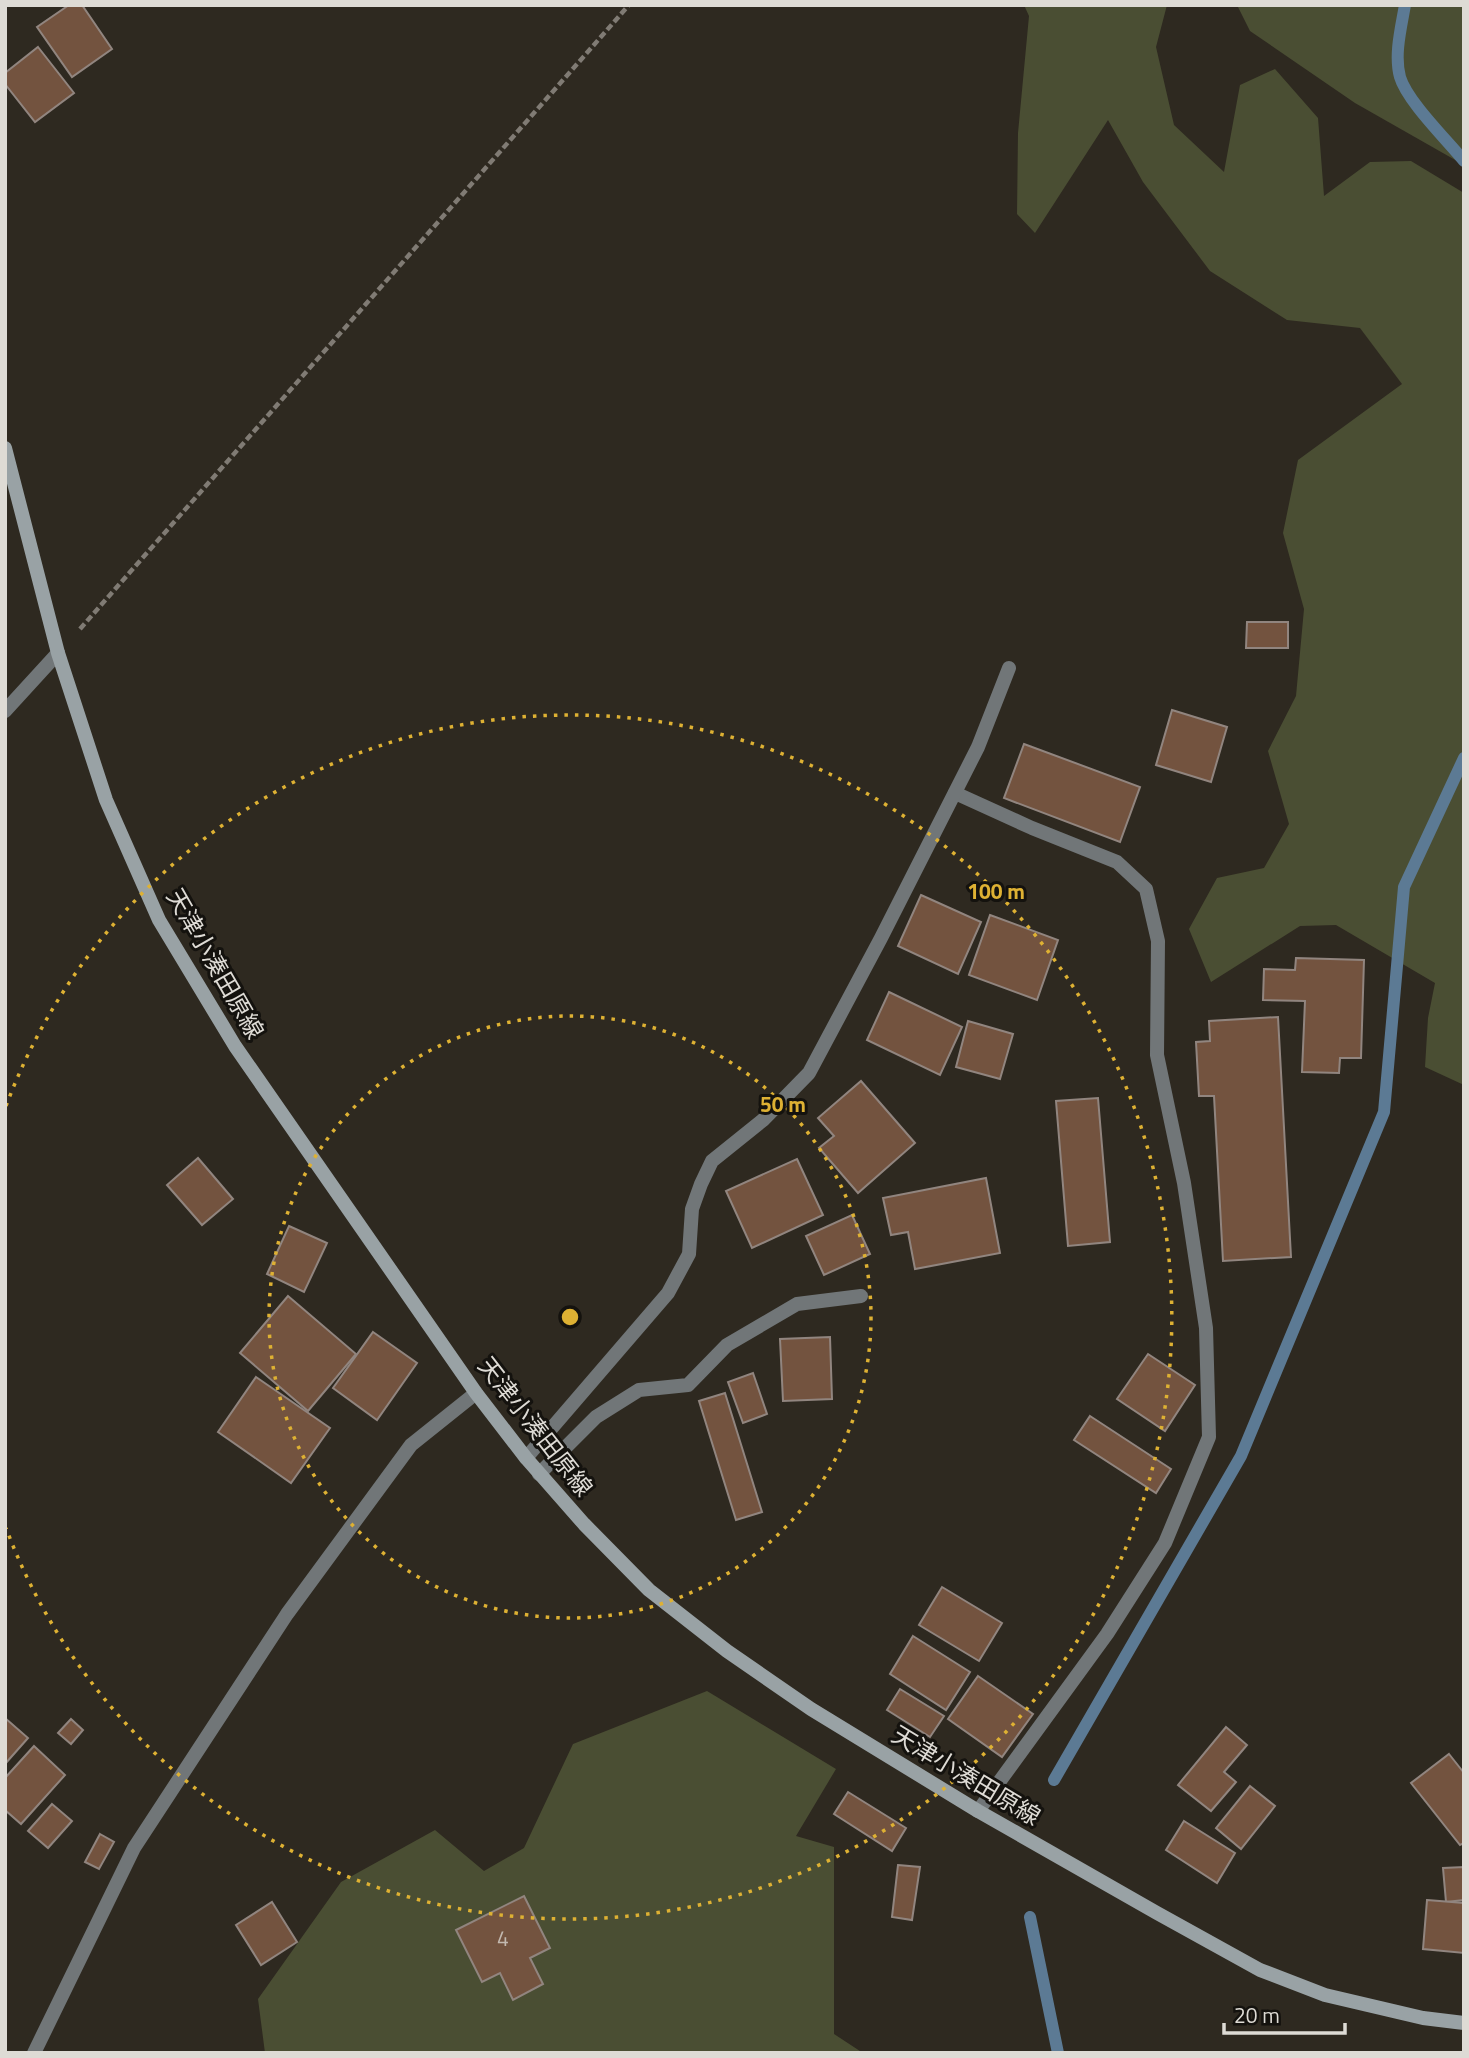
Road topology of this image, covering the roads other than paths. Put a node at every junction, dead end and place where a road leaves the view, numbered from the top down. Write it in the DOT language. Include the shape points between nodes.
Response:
graph roads {
  1 [pos="5,448"];
  2 [pos="58,653"];
  3 [pos="1009,668"];
  4 [pos="5,711"];
  5 [pos="955,793"];
  6 [pos="861,1296"];
  7 [pos="477,1394"];
  8 [pos="526,1458"];
  9 [pos="540,1474"];
  10 [pos="978,1811"];
  11 [pos="1464,2023"];
  12 [pos="34,2053"];
  1 -- 2 [label="main road, 天津小湊田原線"];
  2 -- 4 [label="street"];
  2 -- 7 [label="main road, 天津小湊田原線" via="106,800 159,920 235,1046"];
  3 -- 5 [label="street"];
  5 -- 8 [label="street" via="809,1073 763,1120 712,1161 692,1209 690,1254 668,1293"];
  5 -- 10 [label="street" via="1117,862 1146,889 1158,941 1157,1055 1184,1183 1206,1328 1209,1437 1165,1543 1107,1634"];
  6 -- 9 [label="street" via="797,1304 727,1345 688,1385 639,1390 596,1417"];
  7 -- 8 [label="main road, 天津小湊田原線"];
  7 -- 12 [label="street" via="411,1445 287,1614 134,1848"];
  8 -- 9 [label="main road, 天津小湊田原線"];
  9 -- 10 [label="main road, 天津小湊田原線" via="649,1590 727,1651 811,1709"];
  10 -- 11 [label="main road, 天津小湊田原線" via="1260,1970 1371,2007"];
}
